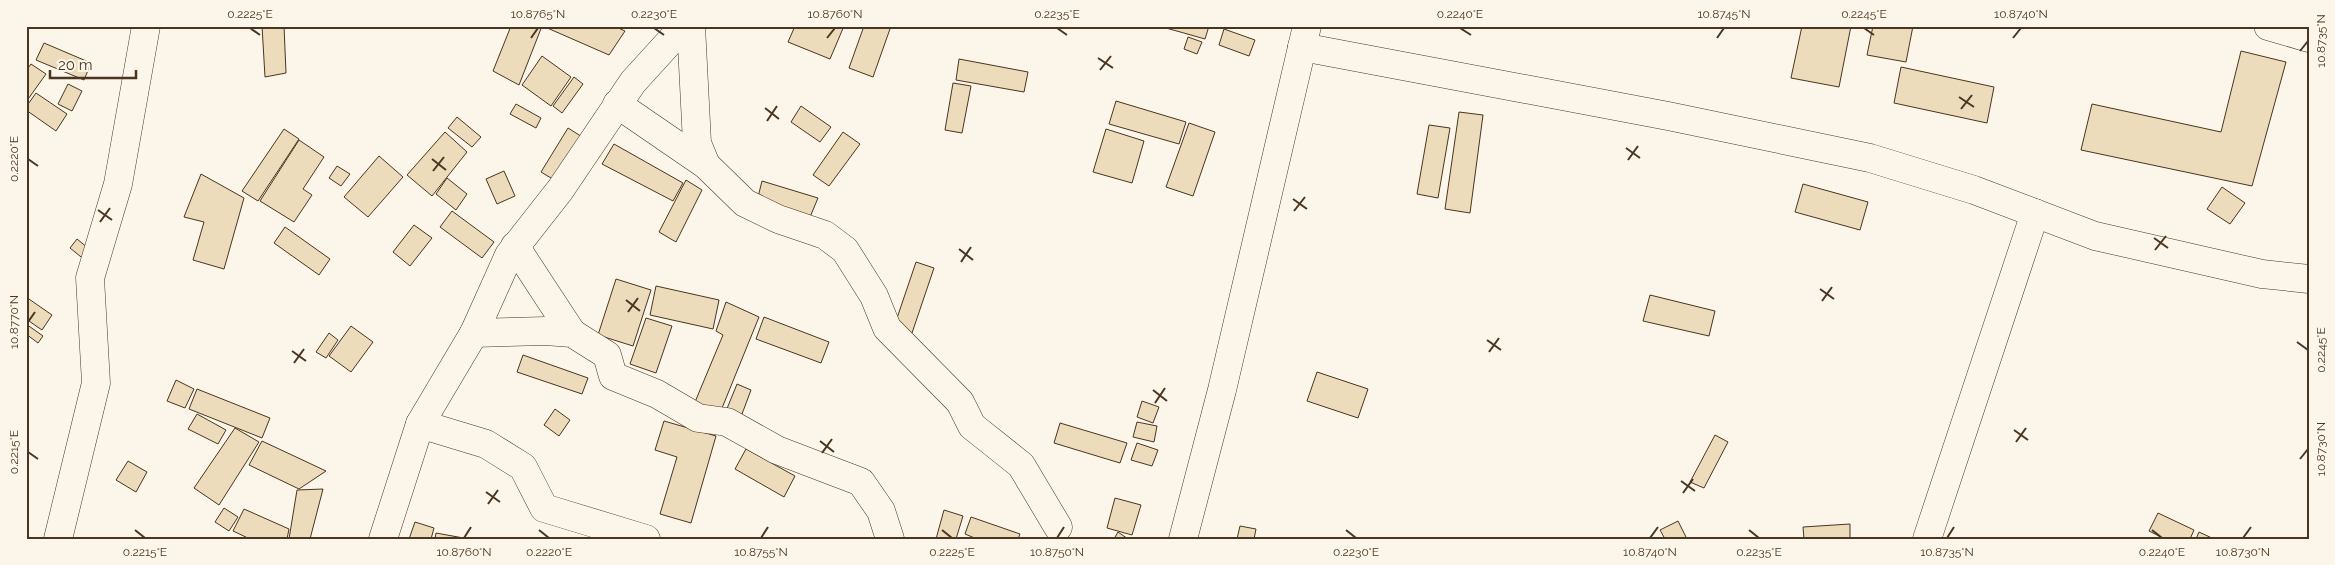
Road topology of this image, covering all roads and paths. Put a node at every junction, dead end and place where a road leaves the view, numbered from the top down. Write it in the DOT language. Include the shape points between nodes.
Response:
graph roads {
  1 [pos="146,26"];
  2 [pos="684,26"];
  3 [pos="691,26"];
  4 [pos="2268,26"];
  5 [pos="1304,37"];
  6 [pos="2309,38"];
  7 [pos="618,104"];
  8 [pos="706,165"];
  9 [pos="2035,213"];
  10 [pos="515,246"];
  11 [pos="2309,279"];
  12 [pos="474,333"];
  13 [pos="572,333"];
  14 [pos="420,424"];
  15 [pos="1058,527"];
  16 [pos="58,539"];
  17 [pos="383,539"];
  18 [pos="646,539"];
  19 [pos="890,539"];
  20 [pos="1183,539"];
  21 [pos="1928,539"];
  1 -- 16 [label="street" via="118,184 90,278 96,383"];
  2 -- 7 [label="street" via="632,82"];
  3 -- 8 [label="street" via="697,143"];
  4 -- 6 [label="street"];
  5 -- 9 [label="street" via="1870,158 1974,190"];
  5 -- 20 [label="street" via="1227,370"];
  7 -- 8 [label="street"];
  7 -- 10 [label="street" via="560,190"];
  8 -- 15 [label="street" via="745,203 778,219 825,235 845,250 874,296 887,328 960,402 972,426 1020,465"];
  9 -- 11 [label="street" via="2095,236 2262,274"];
  9 -- 21 [label="street"];
  10 -- 12 [label="street"];
  10 -- 13 [label="street"];
  12 -- 13 [label="street"];
  12 -- 14 [label="street"];
  13 -- 19 [label="street" via="607,355 613,376 657,394 698,418 728,422 777,450 861,482 881,511"];
  14 -- 17 [label="street"];
  14 -- 18 [label="street" via="486,444 523,467 544,508"];
}
